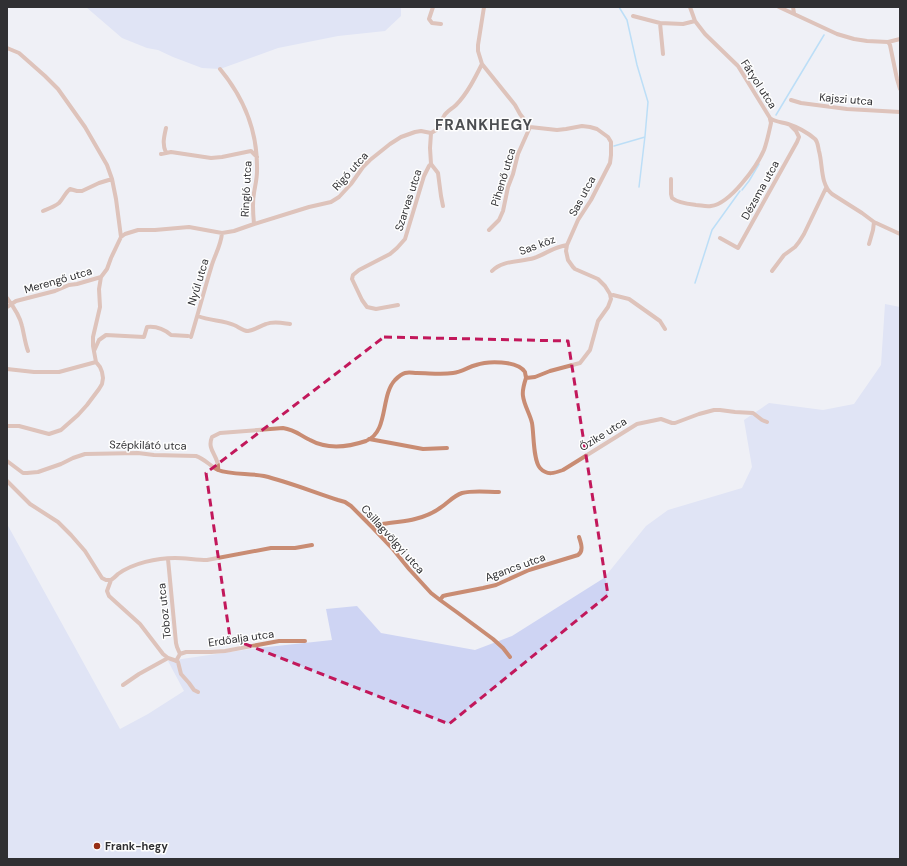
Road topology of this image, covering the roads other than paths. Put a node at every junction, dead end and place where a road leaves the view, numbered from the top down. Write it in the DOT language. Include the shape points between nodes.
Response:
graph roads {
  1 [pos="433,7"];
  2 [pos="484,7"];
  3 [pos="690,7"];
  4 [pos="779,7"];
  5 [pos="793,7"];
  6 [pos="794,14"];
  7 [pos="633,16"];
  8 [pos="696,21"];
  9 [pos="660,23"];
  10 [pos="441,24"];
  11 [pos="900,39"];
  12 [pos="888,42"];
  13 [pos="7,48"];
  14 [pos="663,54"];
  15 [pos="482,64"];
  16 [pos="220,69"];
  17 [pos="900,89"];
  18 [pos="791,100"];
  19 [pos="900,112"];
  20 [pos="770,118"];
  21 [pos="790,124"];
  22 [pos="530,127"];
  23 [pos="166,128"];
  24 [pos="432,133"];
  25 [pos="166,152"];
  26 [pos="161,154"];
  27 [pos="257,157"];
  28 [pos="431,164"];
  29 [pos="671,178"];
  30 [pos="112,179"];
  31 [pos="826,188"];
  32 [pos="443,206"];
  33 [pos="43,211"];
  34 [pos="874,222"];
  35 [pos="254,224"];
  36 [pos="489,230"];
  37 [pos="222,233"];
  38 [pos="900,234"];
  39 [pos="121,237"];
  40 [pos="720,238"];
  41 [pos="868,244"];
  42 [pos="567,245"];
  43 [pos="492,271"];
  44 [pos="772,271"];
  45 [pos="101,277"];
  46 [pos="610,296"];
  47 [pos="7,298"];
  48 [pos="11,304"];
  49 [pos="398,306"];
  50 [pos="7,307"];
  51 [pos="198,316"];
  52 [pos="290,324"];
  53 [pos="665,329"];
  54 [pos="28,351"];
  55 [pos="94,352"];
  56 [pos="96,362"];
  57 [pos="7,369"];
  58 [pos="526,378"];
  59 [pos="767,422"];
  60 [pos="7,426"];
  61 [pos="369,439"];
  62 [pos="447,448"];
  63 [pos="7,461"];
  64 [pos="218,470"];
  65 [pos="7,481"];
  66 [pos="499,492"];
  67 [pos="373,528"];
  68 [pos="579,537"];
  69 [pos="312,545"];
  70 [pos="168,558"];
  71 [pos="111,580"];
  72 [pos="440,600"];
  73 [pos="305,642"];
  74 [pos="180,654"];
  75 [pos="510,657"];
  76 [pos="168,658"];
  77 [pos="176,661"];
  78 [pos="123,685"];
  79 [pos="198,692"];
  1 -- 10 [label="street" via="429,19 432,23"];
  2 -- 15 [label="street" via="478,46"];
  3 -- 8 [label="street, Fátyol utca"];
  4 -- 6 [label="street"];
  5 -- 6 [label="street"];
  6 -- 12 [label="street" via="837,34 854,39"];
  7 -- 9 [label="street"];
  8 -- 9 [label="street" via="684,24"];
  8 -- 20 [label="street, Fátyol utca" via="705,34 738,66"];
  9 -- 14 [label="street"];
  11 -- 12 [label="street"];
  12 -- 17 [label="street"];
  13 -- 30 [label="street" via="19,53 62,94 86,127"];
  15 -- 22 [label="street"];
  15 -- 24 [label="street" via="465,93 444,116 440,127"];
  16 -- 27 [label="street, Ringló utca" via="233,86 248,116"];
  18 -- 19 [label="street, Kajszi utca" via="839,108"];
  20 -- 21 [label="street, Fátyol utca"];
  20 -- 29 [label="street" via="764,149 751,171 738,188 719,204 711,206 675,200 671,194"];
  21 -- 31 [label="street, Fátyol utca" via="816,140"];
  21 -- 40 [label="street, Dézsma utca" via="799,137 738,248"];
  22 -- 36 [label="street, Pihenő utca" via="518,154 503,211 499,220"];
  22 -- 42 [label="street, Sas utca" via="557,130 590,127 597,129 611,142 610,163"];
  23 -- 25 [label="street" via="163,142"];
  24 -- 28 [label="street, Szarvas utca"];
  24 -- 35 [label="street, Rigó utca" via="415,132 390,144 370,160 339,197 331,202"];
  25 -- 26 [label="street"];
  25 -- 27 [label="street" via="211,158 251,151"];
  27 -- 35 [label="street, Ringló utca"];
  28 -- 32 [label="street" via="438,173"];
  28 -- 49 [label="street, Szarvas utca" via="424,176 405,239 390,254 353,275 352,280 367,307 376,309"];
  30 -- 33 [label="street" via="82,191 70,189 60,202"];
  30 -- 39 [label="street"];
  31 -- 34 [label="street"];
  31 -- 44 [label="street" via="799,242 784,255"];
  34 -- 38 [label="street"];
  34 -- 41 [label="street"];
  35 -- 37 [label="street"];
  37 -- 39 [label="street" via="189,227 138,230"];
  37 -- 51 [label="street, Nyúl utca"];
  39 -- 45 [label="street, Merengő utca"];
  42 -- 43 [label="street, Sas köz" via="553,248 536,257 505,263"];
  42 -- 46 [label="street" via="567,257 573,267 598,279"];
  45 -- 48 [label="street, Merengő utca"];
  45 -- 55 [label="street" via="100,308 93,337"];
  46 -- 53 [label="street" via="613,294 629,299 660,322"];
  46 -- 58 [label="street" via="608,307 598,321 590,350 580,362"];
  47 -- 48 [label="street"];
  48 -- 50 [label="street, Merengő utca"];
  48 -- 54 [label="street" via="21,323"];
  51 -- 52 [label="street" via="232,324 246,331 269,323"];
  51 -- 55 [label="street, Nyúl utca" via="190,337 171,335 154,326 147,327 144,337 106,334 99,340"];
  55 -- 56 [label="street"];
  56 -- 57 [label="street" via="59,372"];
  56 -- 60 [label="street" via="102,372 102,384 87,405 61,430 49,434 19,426"];
  58 -- 59 [label="street, Őzike utca" via="523,396 532,422 536,458 539,467 548,474 563,470 637,424 662,419 675,424 699,414 718,410 753,413"];
  58 -- 61 [label="street" via="525,372 520,368 504,363 480,363 452,374 406,373 399,376 390,387 380,425"];
  61 -- 62 [label="street" via="422,449"];
  61 -- 64 [label="street" via="333,447 317,444 297,432 283,428 220,433 212,437 210,443 218,461"];
  63 -- 64 [label="street, Szépkilátó utca" via="27,474 85,454 138,453 196,456"];
  64 -- 67 [label="street, Csillagvölgyi utca" via="270,477 345,502"];
  65 -- 71 [label="street" via="30,504 58,522 85,550 102,578"];
  66 -- 67 [label="street" via="464,492 426,515 407,521 380,524"];
  67 -- 72 [label="street, Csillagvölgyi utca" via="423,585"];
  68 -- 72 [label="street, Agancs utca" via="579,554 529,570 496,585 443,596"];
  69 -- 70 [label="street" via="271,548 207,560"];
  70 -- 71 [label="street" via="152,560 127,569"];
  70 -- 74 [label="street, Toboz utca" via="176,643"];
  71 -- 76 [label="street" via="107,590 109,596 140,624"];
  72 -- 75 [label="street, Csillagvölgyi utca" via="493,639"];
  73 -- 74 [label="street, Erdőalja utca" via="279,641 225,651"];
  74 -- 77 [label="street"];
  76 -- 77 [label="street"];
  76 -- 78 [label="street"];
  77 -- 79 [label="street" via="179,663 181,674"];
}
